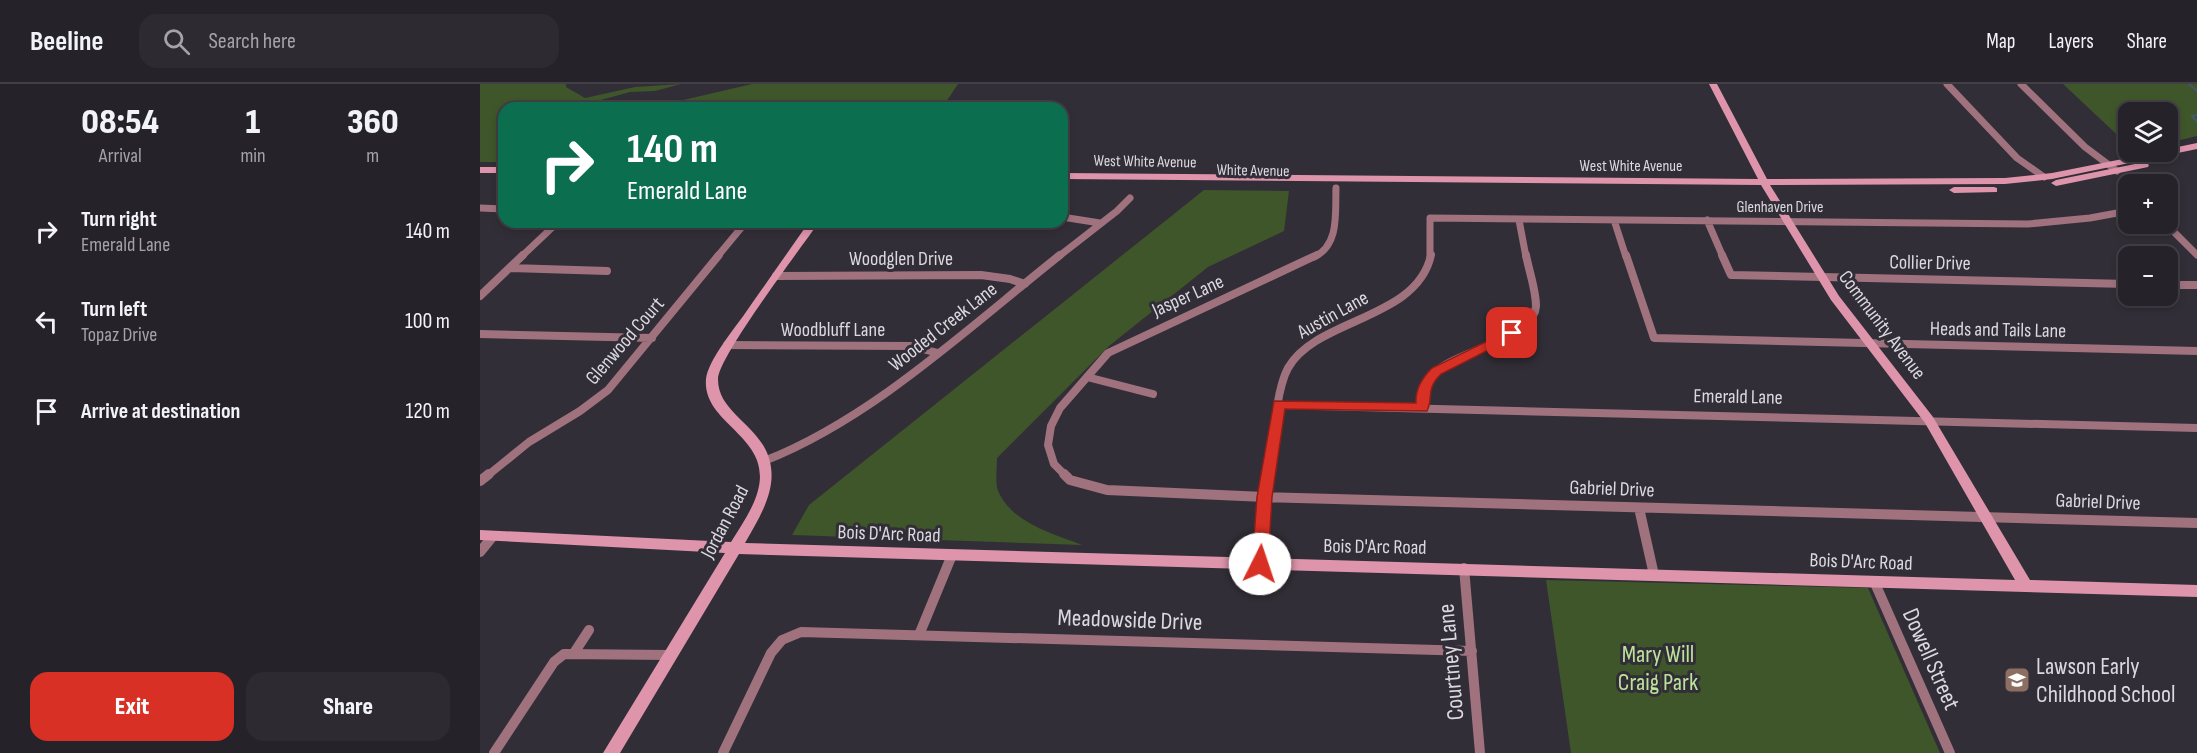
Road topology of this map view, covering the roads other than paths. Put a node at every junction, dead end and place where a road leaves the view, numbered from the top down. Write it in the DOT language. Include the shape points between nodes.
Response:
graph roads {
  1 [pos="1713,84"];
  2 [pos="1947,84"];
  3 [pos="2021,84"];
  4 [pos="2197,146"];
  5 [pos="2178,150"];
  6 [pos="2197,154"];
  7 [pos="2178,158"];
  8 [pos="2118,162"];
  9 [pos="2159,162"];
  10 [pos="2106,164"];
  11 [pos="480,170"];
  12 [pos="498,170"];
  13 [pos="2117,171"];
  14 [pos="480,176"];
  15 [pos="498,176"];
  16 [pos="1068,176"];
  17 [pos="2044,177"];
  18 [pos="1068,184"];
  19 [pos="1336,184"];
  20 [pos="1766,186"];
  21 [pos="1130,198"];
  22 [pos="480,208"];
  23 [pos="498,209"];
  24 [pos="2118,213"];
  25 [pos="1068,218"];
  26 [pos="1430,218"];
  27 [pos="1519,219"];
  28 [pos="1614,220"];
  29 [pos="1707,220"];
  30 [pos="1786,220"];
  31 [pos="1100,224"];
  32 [pos="552,228"];
  33 [pos="741,228"];
  34 [pos="810,228"];
  35 [pos="2176,234"];
  36 [pos="2197,255"];
  37 [pos="511,268"];
  38 [pos="607,270"];
  39 [pos="776,276"];
  40 [pos="1822,278"];
  41 [pos="1025,284"];
  42 [pos="2118,284"];
  43 [pos="2178,285"];
  44 [pos="2197,285"];
  45 [pos="480,296"];
  46 [pos="480,334"];
  47 [pos="652,338"];
  48 [pos="1871,344"];
  49 [pos="727,345"];
  50 [pos="2197,351"];
  51 [pos="938,353"];
  52 [pos="1087,377"];
  53 [pos="1153,394"];
  54 [pos="1279,405"];
  55 [pos="1423,408"];
  56 [pos="1929,420"];
  57 [pos="2197,428"];
  58 [pos="1048,445"];
  59 [pos="764,461"];
  60 [pos="480,481"];
  61 [pos="1264,497"];
  62 [pos="1639,508"];
  63 [pos="1984,516"];
  64 [pos="2197,523"];
  65 [pos="486,536"];
  66 [pos="735,548"];
  67 [pos="480,552"];
  68 [pos="952,555"];
  69 [pos="1260,564"];
  70 [pos="1464,568"];
  71 [pos="1654,575"];
  72 [pos="1874,581"];
  73 [pos="2026,586"];
  74 [pos="2197,591"];
  75 [pos="589,630"];
  76 [pos="919,635"];
  77 [pos="1472,651"];
  78 [pos="574,653"];
  79 [pos="670,656"];
  80 [pos="494,753"];
  81 [pos="611,753"];
  82 [pos="723,753"];
  83 [pos="1480,753"];
  84 [pos="1950,753"];
  1 -- 20 [label="street, Community Avenue"];
  2 -- 17 [label="street" via="2017,158"];
  3 -- 10 [label="street"];
  4 -- 5 [label="street, West White Avenue"];
  6 -- 7 [label="street, West White Avenue"];
  8 -- 10 [label="street, West White Avenue"];
  9 -- 13 [label="street, West White Avenue"];
  10 -- 13 [label="street"];
  10 -- 17 [label="street, West White Avenue"];
  11 -- 12 [label="street"];
  13 -- 20 [label="street, West White Avenue" via="2013,189"];
  14 -- 15 [label="street"];
  16 -- 19 [label="street, West White Avenue"];
  17 -- 20 [label="street, West White Avenue" via="2005,182"];
  18 -- 19 [label="street, White Avenue"];
  19 -- 20 [label="street, West White Avenue"];
  19 -- 52 [label="street, Jasper Lane" via="1331,243 1320,254 1108,353"];
  20 -- 30 [label="street, Community Avenue"];
  21 -- 31 [label="street, Wooded Creek Lane"];
  22 -- 23 [label="street"];
  24 -- 30 [label="street, Glenhaven Drive" via="2028,224"];
  25 -- 31 [label="street"];
  26 -- 27 [label="street, Glenhaven Drive"];
  26 -- 54 [label="street, Austin Lane" via="1430,260 1413,287 1398,301 1354,320 1305,349 1291,363 1284,378"];
  27 -- 28 [label="street, Glenhaven Drive"];
  27 -- 55 [label="street" via="1536,307 1530,320 1436,371 1422,394"];
  28 -- 29 [label="street, Glenhaven Drive"];
  28 -- 48 [label="street, Heads and Tails Lane" via="1654,338"];
  29 -- 30 [label="street, Glenhaven Drive"];
  29 -- 40 [label="street, Collier Drive" via="1731,275"];
  30 -- 40 [label="street, Community Avenue"];
  31 -- 41 [label="street, Wooded Creek Lane"];
  32 -- 37 [label="street"];
  33 -- 47 [label="street, Glenwood Court"];
  34 -- 39 [label="street"];
  35 -- 36 [label="street"];
  37 -- 38 [label="street"];
  37 -- 45 [label="street"];
  39 -- 41 [label="street, Woodglen Drive" via="981,275"];
  39 -- 49 [label="street"];
  40 -- 42 [label="street, Collier Drive"];
  40 -- 48 [label="street, Community Avenue"];
  41 -- 51 [label="street, Wooded Creek Lane"];
  43 -- 44 [label="street"];
  46 -- 47 [label="street"];
  47 -- 60 [label="street, Glenwood Court" via="608,390"];
  48 -- 50 [label="street, Heads and Tails Lane"];
  48 -- 56 [label="street, Community Avenue"];
  49 -- 51 [label="street, Woodbluff Lane" via="911,346"];
  49 -- 59 [label="street" via="716,363 712,391 723,411 758,447"];
  51 -- 59 [label="street, Wooded Creek Lane" via="836,427 788,453"];
  52 -- 53 [label="street"];
  52 -- 58 [label="street, Jasper Lane" via="1060,408 1051,426"];
  54 -- 55 [label="street, Emerald Lane"];
  54 -- 61 [label="street, Austin Lane"];
  55 -- 56 [label="street, Emerald Lane"];
  56 -- 57 [label="street, Emerald Lane"];
  56 -- 63 [label="street, Community Avenue"];
  58 -- 61 [label="street, Gabriel Drive" via="1054,464 1070,480 1107,490"];
  59 -- 66 [label="street, Jordan Road" via="766,478 761,502"];
  61 -- 62 [label="street, Gabriel Drive"];
  61 -- 69 [label="street, Austin Lane"];
  62 -- 63 [label="street, Gabriel Drive"];
  62 -- 71 [label="street"];
  63 -- 64 [label="street, Gabriel Drive"];
  63 -- 73 [label="street, Community Avenue"];
  65 -- 66 [label="street, Bois D'Arc Road"];
  65 -- 67 [label="street"];
  66 -- 68 [label="street, Bois D'Arc Road"];
  66 -- 79 [label="street, Jordan Road"];
  68 -- 69 [label="street, Bois D'Arc Road"];
  68 -- 76 [label="street"];
  69 -- 70 [label="street, Bois D'Arc Road"];
  70 -- 71 [label="street, Bois D'Arc Road"];
  70 -- 77 [label="street, Courtney Lane"];
  71 -- 72 [label="street, Bois D'Arc Road"];
  72 -- 73 [label="street, Bois D'Arc Road"];
  72 -- 84 [label="street, Dowell Street"];
  73 -- 74 [label="street, Bois D'Arc Road"];
  75 -- 78 [label="street"];
  76 -- 77 [label="street, Meadowside Drive"];
  76 -- 82 [label="street, Meadowside Drive" via="808,631 786,634 771,653"];
  77 -- 83 [label="street, Courtney Lane"];
  78 -- 79 [label="street"];
  78 -- 80 [label="street" via="557,659"];
  79 -- 81 [label="street, Jordan Road"];
}
